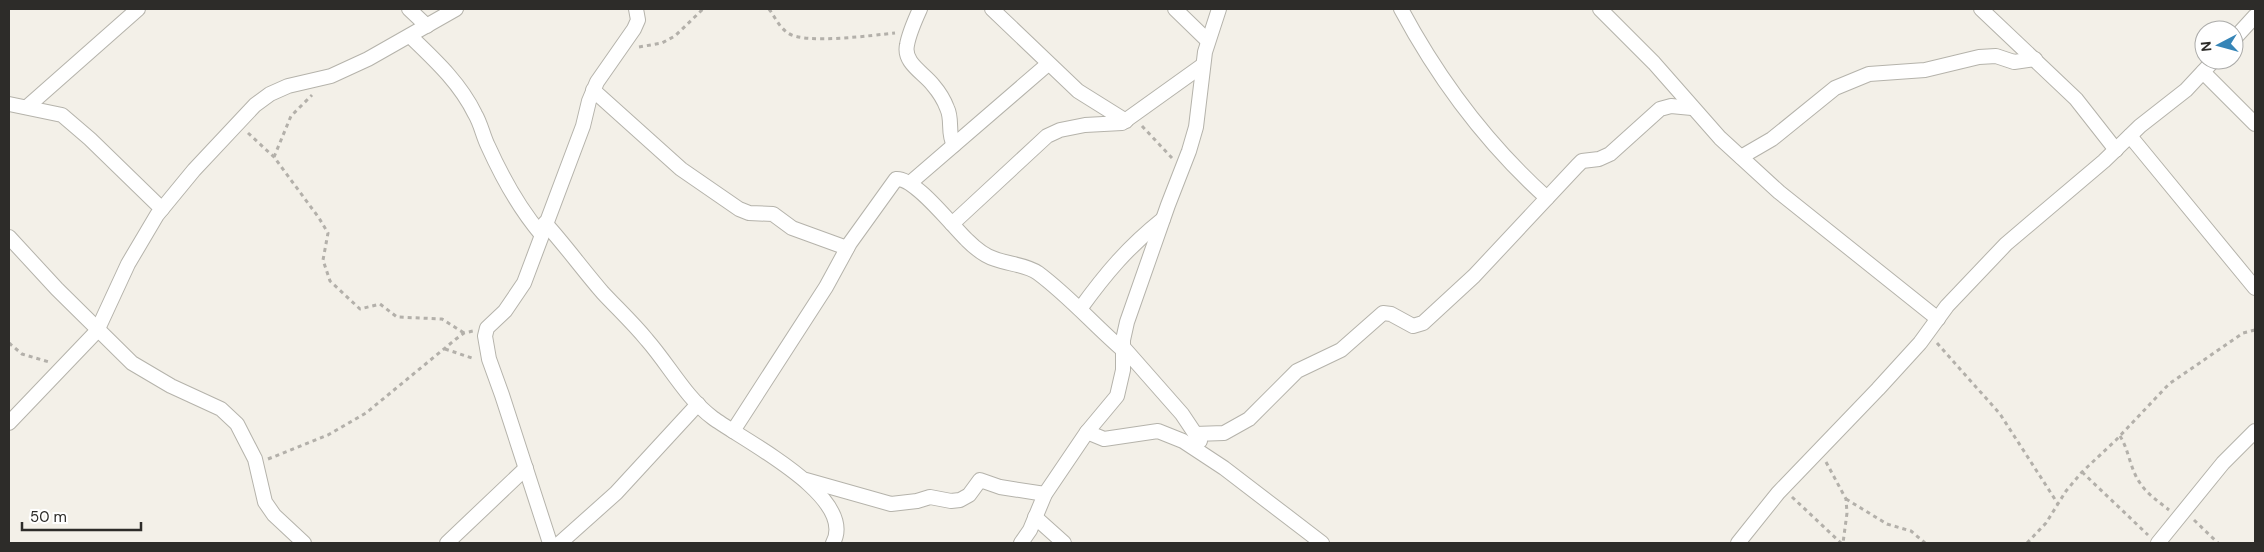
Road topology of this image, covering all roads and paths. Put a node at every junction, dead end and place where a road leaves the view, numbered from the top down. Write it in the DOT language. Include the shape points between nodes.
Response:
graph roads {
  1 [pos="138,9"];
  2 [pos="409,9"];
  3 [pos="456,9"];
  4 [pos="636,9"];
  5 [pos="703,9"];
  6 [pos="769,9"];
  7 [pos="920,9"];
  8 [pos="992,9"];
  9 [pos="1176,9"];
  10 [pos="1218,9"];
  11 [pos="1401,9"];
  12 [pos="1600,9"];
  13 [pos="1980,9"];
  14 [pos="2255,16"];
  15 [pos="427,26"];
  16 [pos="2244,28"];
  17 [pos="911,32"];
  18 [pos="410,36"];
  19 [pos="1208,41"];
  20 [pos="617,52"];
  21 [pos="2035,60"];
  22 [pos="1048,64"];
  23 [pos="1203,65"];
  24 [pos="2203,72"];
  25 [pos="321,78"];
  26 [pos="593,90"];
  27 [pos="9,104"];
  28 [pos="27,107"];
  29 [pos="1692,108"];
  30 [pos="1130,119"];
  31 [pos="239,124"];
  32 [pos="2255,124"];
  33 [pos="2130,136"];
  34 [pos="954,145"];
  35 [pos="2116,150"];
  36 [pos="274,157"];
  37 [pos="1741,157"];
  38 [pos="1183,169"];
  39 [pos="910,184"];
  40 [pos="1547,198"];
  41 [pos="162,210"];
  42 [pos="1163,219"];
  43 [pos="952,224"];
  44 [pos="543,229"];
  45 [pos="9,236"];
  46 [pos="847,248"];
  47 [pos="2255,288"];
  48 [pos="1080,309"];
  49 [pos="1938,319"];
  50 [pos="487,328"];
  51 [pos="2255,330"];
  52 [pos="98,331"];
  53 [pos="464,332"];
  54 [pos="1927,334"];
  55 [pos="9,343"];
  56 [pos="445,348"];
  57 [pos="1123,349"];
  58 [pos="491,365"];
  59 [pos="60,369"];
  60 [pos="698,404"];
  61 [pos="9,423"];
  62 [pos="733,431"];
  63 [pos="2255,431"];
  64 [pos="1087,432"];
  65 [pos="1195,434"];
  66 [pos="2120,436"];
  67 [pos="1819,450"];
  68 [pos="1213,460"];
  69 [pos="256,464"];
  70 [pos="526,468"];
  71 [pos="2082,472"];
  72 [pos="804,480"];
  73 [pos="1782,488"];
  74 [pos="1045,494"];
  75 [pos="1846,499"];
  76 [pos="2058,504"];
  77 [pos="2180,516"];
  78 [pos="1035,518"];
  79 [pos="2154,540"];
  80 [pos="304,543"];
  81 [pos="447,543"];
  82 [pos="550,543"];
  83 [pos="560,543"];
  84 [pos="833,543"];
  85 [pos="1021,543"];
  86 [pos="1064,543"];
  87 [pos="1322,543"];
  88 [pos="1738,543"];
  89 [pos="1842,543"];
  90 [pos="1925,543"];
  91 [pos="2027,543"];
  92 [pos="2218,543"];
  1 -- 28 [label="street"];
  2 -- 15 [label="street"];
  3 -- 15 [label="street"];
  4 -- 20 [label="street" via="638,20"];
  5 -- 20 [label="path" via="667,40"];
  6 -- 17 [label="path" via="779,25 795,36 825,39"];
  7 -- 17 [label="street"];
  8 -- 22 [label="street"];
  9 -- 19 [label="street"];
  10 -- 19 [label="street"];
  11 -- 40 [label="street" via="1478,127 1511,165"];
  12 -- 29 [label="street" via="1654,63"];
  13 -- 21 [label="street"];
  14 -- 16 [label="street"];
  15 -- 18 [label="street"];
  17 -- 34 [label="street" via="907,54 916,69 933,84 947,107"];
  18 -- 25 [label="street" via="368,59"];
  18 -- 44 [label="street" via="449,74 464,94 500,170 530,221"];
  19 -- 23 [label="street"];
  20 -- 26 [label="street"];
  21 -- 35 [label="street" via="2076,99"];
  21 -- 37 [label="street" via="2014,62 1996,56 1979,57 1925,70 1870,74 1835,88 1772,139"];
  22 -- 30 [label="street" via="1091,101"];
  22 -- 34 [label="street"];
  23 -- 30 [label="street"];
  23 -- 38 [label="street" via="1196,127"];
  24 -- 32 [label="street"];
  24 -- 33 [label="street"];
  25 -- 31 [label="street" via="270,94"];
  25 -- 36 [label="path" via="314,93 291,116"];
  26 -- 44 [label="street" via="569,166"];
  26 -- 46 [label="street" via="681,169 739,209 772,214 792,228"];
  27 -- 28 [label="street"];
  28 -- 41 [label="street" via="62,115"];
  29 -- 37 [label="street"];
  29 -- 40 [label="street" via="1671,106 1660,109 1610,154 1582,161"];
  30 -- 38 [label="path"];
  30 -- 43 [label="street" via="1122,123 1060,130 1047,136"];
  31 -- 36 [label="path"];
  31 -- 41 [label="street" via="194,170"];
  33 -- 35 [label="street"];
  33 -- 47 [label="street"];
  34 -- 39 [label="street"];
  35 -- 49 [label="street" via="2006,244"];
  36 -- 53 [label="path" via="328,233 324,267 337,290 360,310 380,304 397,317 442,319"];
  37 -- 49 [label="street" via="1779,192"];
  38 -- 42 [label="street"];
  39 -- 43 [label="street"];
  39 -- 46 [label="street" via="899,178 893,181"];
  40 -- 65 [label="street" via="1467,283 1423,324 1413,326 1391,314 1383,314 1341,350 1297,371 1249,419 1224,433"];
  41 -- 52 [label="street" via="128,264"];
  42 -- 48 [label="street" via="1133,243"];
  42 -- 57 [label="street" via="1127,322"];
  43 -- 48 [label="street" via="982,253 1038,273"];
  44 -- 50 [label="street" via="524,283 505,311"];
  44 -- 60 [label="street" via="647,339"];
  45 -- 52 [label="street"];
  46 -- 62 [label="street" via="826,287"];
  48 -- 57 [label="street"];
  49 -- 54 [label="street"];
  50 -- 53 [label="path"];
  50 -- 58 [label="street" via="485,344"];
  51 -- 66 [label="path" via="2243,332 2169,384"];
  52 -- 59 [label="street"];
  52 -- 69 [label="street" via="132,363 221,410 237,424"];
  53 -- 56 [label="path"];
  54 -- 67 [label="street"];
  54 -- 76 [label="path" via="2000,414"];
  55 -- 59 [label="path" via="22,354 45,359"];
  56 -- 58 [label="path"];
  56 -- 69 [label="path" via="366,413 328,435"];
  57 -- 64 [label="street" via="1123,370 1117,396"];
  57 -- 65 [label="street" via="1182,414"];
  58 -- 70 [label="street"];
  59 -- 61 [label="street"];
  60 -- 62 [label="street"];
  60 -- 83 [label="street" via="604,505"];
  62 -- 72 [label="street"];
  63 -- 77 [label="street" via="2223,463"];
  64 -- 68 [label="street" via="1104,439 1158,431 1183,441"];
  64 -- 74 [label="street"];
  65 -- 68 [label="street"];
  66 -- 71 [label="path"];
  66 -- 77 [label="path" via="2139,482 2149,494"];
  67 -- 73 [label="street"];
  67 -- 75 [label="path"];
  68 -- 87 [label="street"];
  69 -- 80 [label="street" via="265,502"];
  70 -- 81 [label="street"];
  70 -- 82 [label="street"];
  71 -- 76 [label="path"];
  71 -- 79 [label="path"];
  72 -- 74 [label="street" via="885,504 930,497 960,500 971,493 977,481 984,479 1000,487"];
  72 -- 84 [label="street" via="826,501 836,520"];
  73 -- 88 [label="street"];
  73 -- 89 [label="path"];
  74 -- 78 [label="street"];
  75 -- 89 [label="path"];
  75 -- 90 [label="path" via="1887,524 1911,531"];
  76 -- 91 [label="path"];
  77 -- 79 [label="street"];
  77 -- 92 [label="path" via="2198,522"];
  78 -- 85 [label="street"];
  78 -- 86 [label="street"];
}
